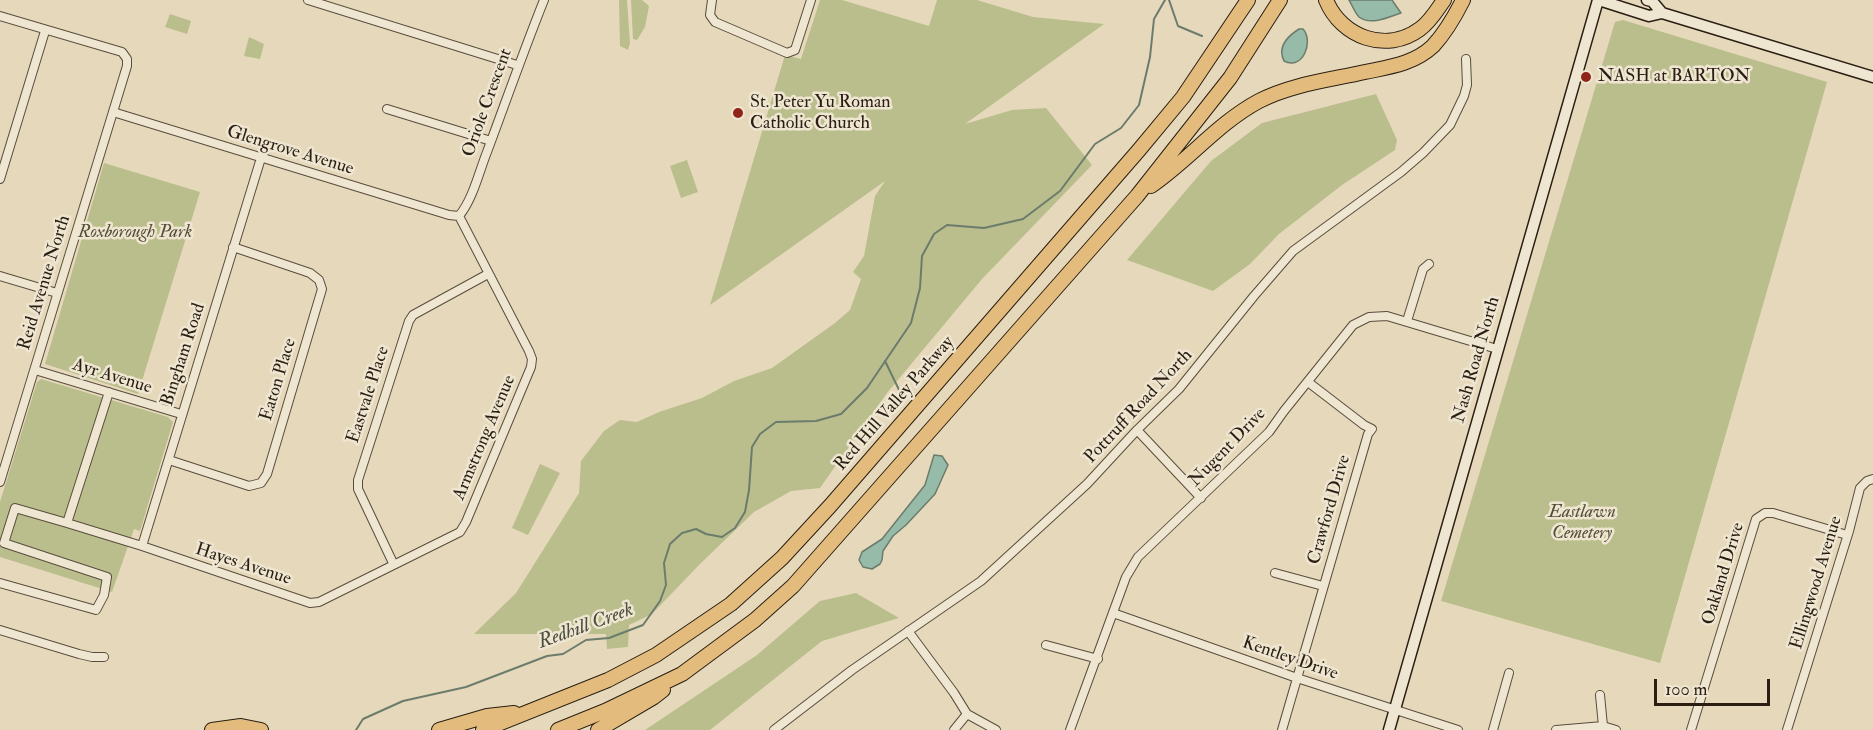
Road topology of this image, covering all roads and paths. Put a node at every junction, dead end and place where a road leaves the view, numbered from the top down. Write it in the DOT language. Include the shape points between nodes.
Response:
graph roads {
  1 [pos="308,0"];
  2 [pos="544,0"];
  3 [pos="712,0"];
  4 [pos="811,0"];
  5 [pos="1248,0"];
  6 [pos="1280,0"];
  7 [pos="1326,0"];
  8 [pos="1444,0"];
  9 [pos="1463,0"];
  10 [pos="1598,0"];
  11 [pos="1647,0"];
  12 [pos="1662,13"];
  13 [pos="0,16"];
  14 [pos="45,30"];
  15 [pos="1466,59"];
  16 [pos="518,65"];
  17 [pos="1873,77"];
  18 [pos="387,109"];
  19 [pos="113,112"];
  20 [pos="491,141"];
  21 [pos="261,158"];
  22 [pos="0,179"];
  23 [pos="1137,196"];
  24 [pos="459,216"];
  25 [pos="233,247"];
  26 [pos="1429,264"];
  27 [pos="488,273"];
  28 [pos="0,276"];
  29 [pos="57,293"];
  30 [pos="1407,321"];
  31 [pos="1497,349"];
  32 [pos="35,370"];
  33 [pos="1308,382"];
  34 [pos="109,392"];
  35 [pos="181,414"];
  36 [pos="1137,430"];
  37 [pos="170,460"];
  38 [pos="1870,480"];
  39 [pos="0,482"];
  40 [pos="1201,498"];
  41 [pos="67,523"];
  42 [pos="1847,535"];
  43 [pos="142,546"];
  44 [pos="393,563"];
  45 [pos="1275,573"];
  46 [pos="0,583"];
  47 [pos="1323,586"];
  48 [pos="320,602"];
  49 [pos="1113,613"];
  50 [pos="0,630"];
  51 [pos="908,631"];
  52 [pos="1046,645"];
  53 [pos="104,657"];
  54 [pos="1098,659"];
  55 [pos="1509,673"];
  56 [pos="682,674"];
  57 [pos="1297,678"];
  58 [pos="1600,695"];
  59 [pos="1395,709"];
  60 [pos="531,711"];
  61 [pos="967,714"];
  62 [pos="1603,726"];
  63 [pos="212,730"];
  64 [pos="261,730"];
  65 [pos="439,730"];
  66 [pos="483,730"];
  67 [pos="558,730"];
  68 [pos="598,730"];
  69 [pos="774,730"];
  70 [pos="954,730"];
  71 [pos="996,730"];
  72 [pos="1070,730"];
  73 [pos="1282,730"];
  74 [pos="1389,730"];
  75 [pos="1458,730"];
  76 [pos="1493,730"];
  77 [pos="1556,730"];
  78 [pos="1616,730"];
  79 [pos="1691,730"];
  80 [pos="1787,730"];
  1 -- 16 [label="street"];
  2 -- 16 [label="street, Oriole Crescent"];
  3 -- 4 [label="street" via="710,16 718,23 784,52 795,50"];
  5 -- 60 [label="highway, Red Hill Valley Parkway" via="1183,97 1139,150 782,558 731,604 656,655 608,680"];
  6 -- 23 [label="highway" via="1230,78"];
  7 -- 8 [label="highway" via="1332,14 1348,30 1363,38 1387,41 1420,29"];
  9 -- 23 [label="highway" via="1443,33 1423,54 1401,65 1299,87 1257,102 1224,124"];
  10 -- 12 [label="main road" via="1649,16"];
  10 -- 31 [label="main road, Nash Road North"];
  11 -- 12 [label="main road"];
  12 -- 17 [label="main road"];
  13 -- 14 [label="street"];
  14 -- 19 [label="street, Reid Avenue North" via="122,52 127,66"];
  14 -- 22 [label="street"];
  15 -- 36 [label="street, Pottruff Road North" via="1467,85 1450,125 1401,172 1293,251 1179,389"];
  16 -- 20 [label="street, Oriole Crescent"];
  18 -- 20 [label="street"];
  19 -- 21 [label="street, Glengrove Avenue"];
  19 -- 29 [label="street, Reid Avenue North"];
  20 -- 24 [label="street, Oriole Crescent"];
  21 -- 24 [label="street, Glengrove Avenue"];
  21 -- 25 [label="street, Bingham Road"];
  23 -- 56 [label="highway" via="793,586 755,620"];
  24 -- 27 [label="street, Armstrong Avenue"];
  25 -- 35 [label="street, Bingham Road"];
  25 -- 37 [label="street, Eaton Place" via="310,273 322,289 267,474 261,483 249,486"];
  26 -- 30 [label="street" via="1423,269"];
  27 -- 44 [label="street, Eastvale Place" via="412,315 408,321 358,480 358,489"];
  27 -- 44 [label="street, Armstrong Avenue" via="529,351 531,367 460,531"];
  28 -- 29 [label="street"];
  29 -- 32 [label="street, Reid Avenue North"];
  30 -- 31 [label="street, Nugent Drive"];
  30 -- 33 [label="street, Nugent Drive" via="1369,317 1353,325"];
  31 -- 59 [label="main road, Nash Road North"];
  32 -- 34 [label="street, Ayr Avenue"];
  32 -- 39 [label="street, Reid Avenue North"];
  33 -- 40 [label="street, Nugent Drive" via="1269,432"];
  33 -- 47 [label="street, Crawford Drive" via="1372,429"];
  34 -- 35 [label="street, Ayr Avenue"];
  34 -- 41 [label="street"];
  35 -- 37 [label="street, Bingham Road"];
  36 -- 40 [label="street"];
  36 -- 51 [label="street, Pottruff Road North" via="1087,484 981,581"];
  37 -- 43 [label="street, Bingham Road"];
  38 -- 42 [label="street, Ellingwood Avenue" via="1860,488"];
  40 -- 49 [label="street, Nugent Drive" via="1138,557"];
  41 -- 43 [label="street"];
  41 -- 46 [label="street" via="15,508 4,543 107,577 96,610"];
  42 -- 79 [label="street, Oakland Drive" via="1773,513 1756,519"];
  42 -- 80 [label="street, Ellingwood Avenue"];
  43 -- 48 [label="street, Hayes Avenue" via="310,603"];
  44 -- 48 [label="street, Armstrong Avenue"];
  45 -- 47 [label="street"];
  47 -- 57 [label="street, Crawford Drive"];
  49 -- 54 [label="street, Nugent Drive"];
  49 -- 57 [label="street, Kentley Drive"];
  50 -- 53 [label="street" via="79,654"];
  51 -- 61 [label="street"];
  51 -- 69 [label="street, Pottruff Road North"];
  52 -- 54 [label="street"];
  54 -- 72 [label="street, Nugent Drive"];
  55 -- 76 [label="street"];
  56 -- 67 [label="highway"];
  56 -- 68 [label="highway" via="654,698"];
  57 -- 59 [label="street, Kentley Drive"];
  57 -- 73 [label="street, Crawford Drive"];
  58 -- 62 [label="street"];
  59 -- 74 [label="main road, Nash Road North"];
  59 -- 75 [label="street, Kentley Drive"];
  60 -- 65 [label="highway" via="487,716"];
  60 -- 66 [label="highway, Red Hill Valley Parkway"];
  61 -- 70 [label="street"];
  61 -- 71 [label="street"];
  62 -- 77 [label="street"];
  62 -- 78 [label="street"];
  63 -- 64 [label="highway" via="241,726"];
}
